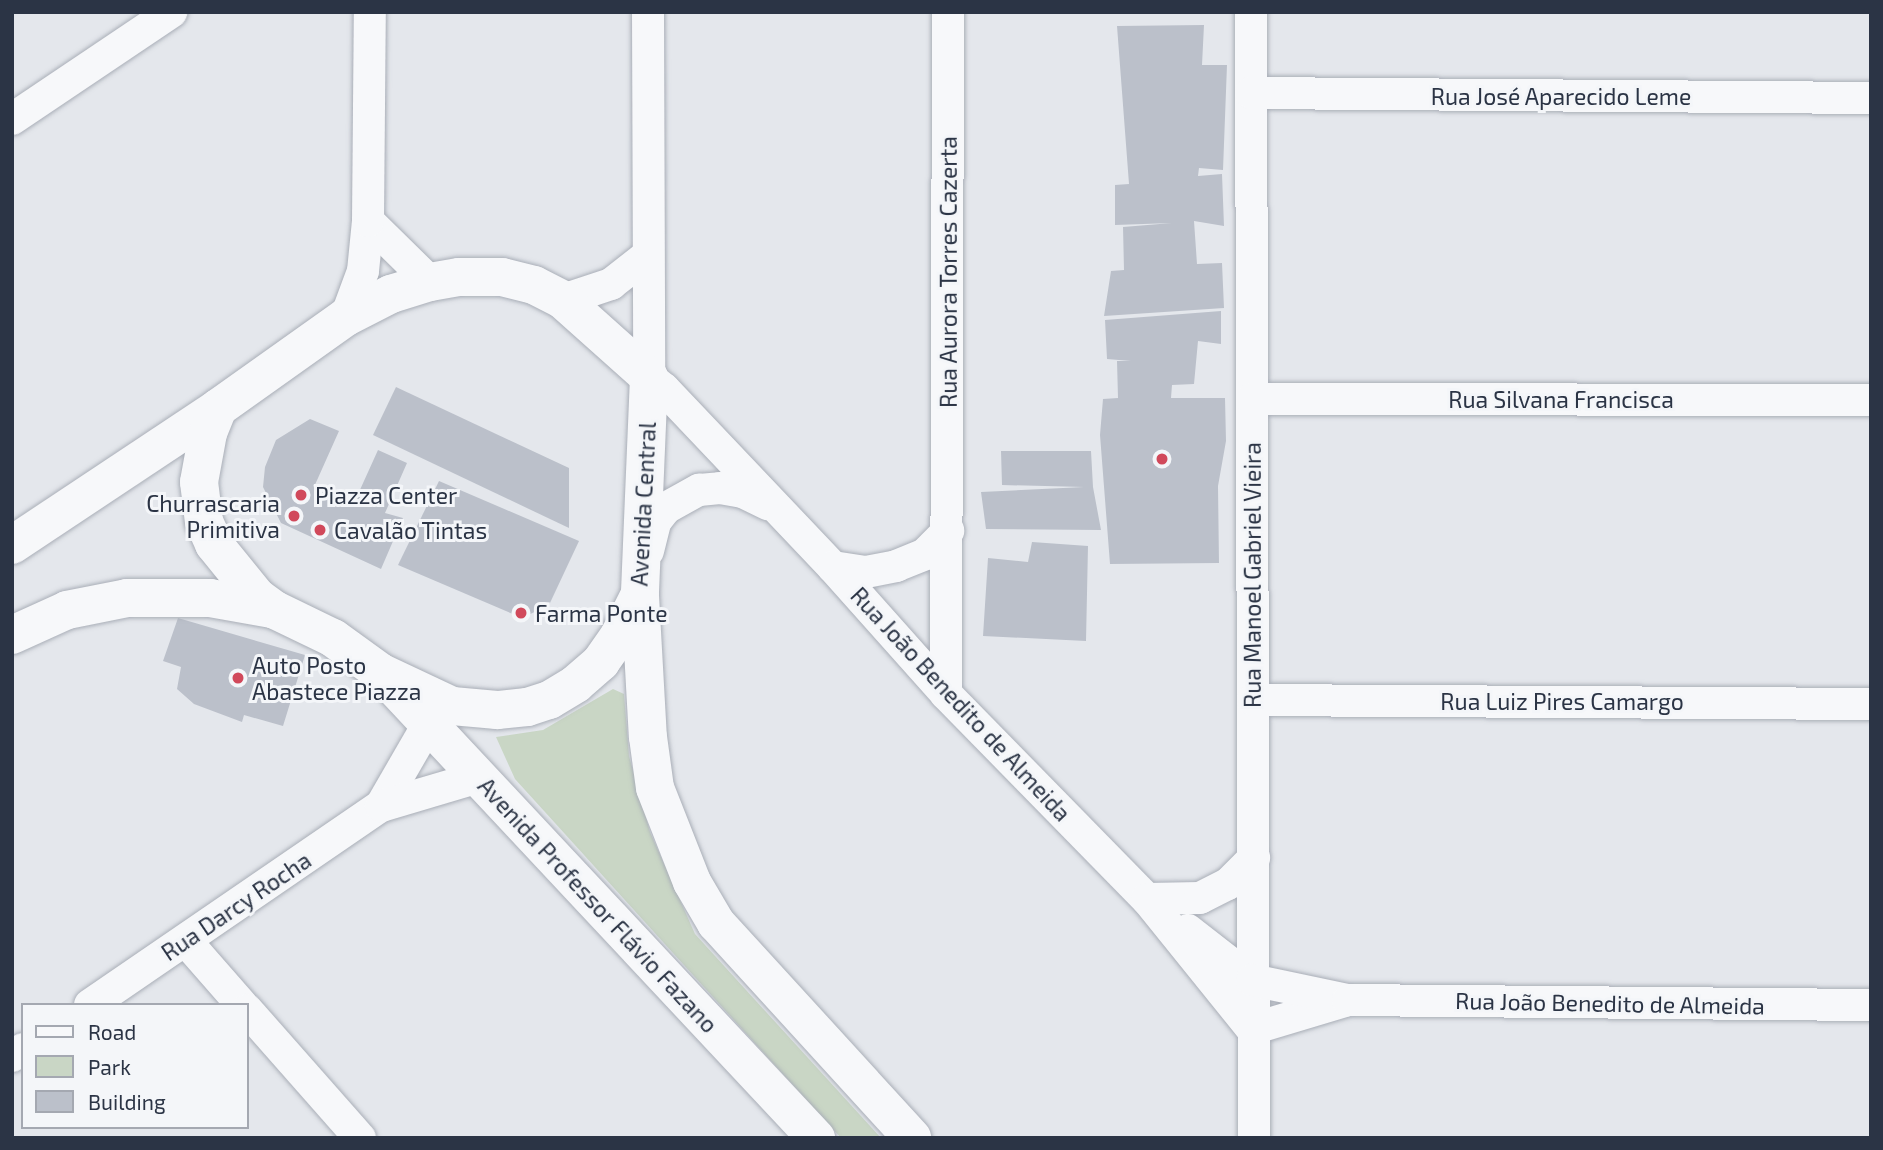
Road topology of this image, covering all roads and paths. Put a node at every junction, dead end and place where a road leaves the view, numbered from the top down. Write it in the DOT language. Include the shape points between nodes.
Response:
graph roads {
  1 [pos="171,12"];
  2 [pos="370,12"];
  3 [pos="648,12"];
  4 [pos="948,12"];
  5 [pos="1251,12"];
  6 [pos="1251,93"];
  7 [pos="1871,98"];
  8 [pos="12,119"];
  9 [pos="368,221"];
  10 [pos="648,255"];
  11 [pos="430,282"];
  12 [pos="563,300"];
  13 [pos="346,317"];
  14 [pos="649,377"];
  15 [pos="1252,399"];
  16 [pos="1871,400"];
  17 [pos="218,408"];
  18 [pos="776,507"];
  19 [pos="948,531"];
  20 [pos="12,545"];
  21 [pos="833,567"];
  22 [pos="640,594"];
  23 [pos="275,610"];
  24 [pos="12,635"];
  25 [pos="380,672"];
  26 [pos="946,694"];
  27 [pos="1253,700"];
  28 [pos="1871,704"];
  29 [pos="429,723"];
  30 [pos="479,777"];
  31 [pos="381,806"];
  32 [pos="1254,858"];
  33 [pos="1147,899"];
  34 [pos="186,941"];
  35 [pos="1252,980"];
  36 [pos="1348,1000"];
  37 [pos="93,1003"];
  38 [pos="240,1003"];
  39 [pos="1871,1005"];
  40 [pos="248,1011"];
  41 [pos="1252,1029"];
  42 [pos="360,1138"];
  43 [pos="816,1138"];
  44 [pos="912,1138"];
  45 [pos="1254,1138"];
  1 -- 8 [label="street"];
  2 -- 9 [label="street"];
  3 -- 10 [label="street"];
  4 -- 19 [label="street, Rua Aurora Torres Cazerta"];
  5 -- 6 [label="street, Rua Manoel Gabriel Vieira"];
  6 -- 7 [label="street, Rua José Aparecido Leme"];
  6 -- 15 [label="street, Rua Manoel Gabriel Vieira"];
  9 -- 11 [label="street"];
  9 -- 13 [label="street" via="362,271"];
  10 -- 12 [label="street" via="611,284"];
  10 -- 14 [label="street"];
  11 -- 12 [label="street" via="502,277 534,285"];
  11 -- 13 [label="street" via="391,294"];
  12 -- 14 [label="street"];
  13 -- 17 [label="street"];
  14 -- 18 [label="street, Rua João Benedito de Almeida"];
  14 -- 22 [label="street, Avenida Central"];
  15 -- 16 [label="street, Rua Silvana Francisca"];
  15 -- 27 [label="street, Rua Manoel Gabriel Vieira"];
  17 -- 20 [label="street"];
  17 -- 23 [label="street, Avenida Central" via="202,460 204,522 235,573"];
  18 -- 21 [label="street, Rua João Benedito de Almeida"];
  18 -- 22 [label="street, Rua João Benedito de Almeida" via="743,492 720,488 699,490 666,508 650,536"];
  19 -- 21 [label="street" via="925,554 896,566 866,572"];
  19 -- 26 [label="street, Rua Aurora Torres Cazerta"];
  21 -- 26 [label="street, Rua João Benedito de Almeida"];
  22 -- 25 [label="street, Avenida Central" via="619,636 595,667 549,700 527,707 486,710 452,706"];
  22 -- 44 [label="street" via="655,788 692,882 716,923"];
  23 -- 24 [label="street" via="209,598 127,598 67,610"];
  23 -- 25 [label="street, Avenida Central" via="333,638"];
  25 -- 29 [label="street, Avenida Professor Flávio Fazano"];
  26 -- 33 [label="street, Rua João Benedito de Almeida"];
  27 -- 28 [label="street, Rua Luiz Pires Camargo"];
  27 -- 32 [label="street, Rua Manoel Gabriel Vieira"];
  29 -- 30 [label="street, Avenida Professor Flávio Fazano"];
  29 -- 31 [label="street, Rua Darcy Rocha"];
  30 -- 31 [label="street, Rua Darcy Rocha"];
  30 -- 43 [label="street, Avenida Professor Flávio Fazano"];
  31 -- 34 [label="street, Rua Darcy Rocha"];
  32 -- 33 [label="street" via="1228,884 1200,898"];
  32 -- 35 [label="street, Rua Manoel Gabriel Vieira"];
  33 -- 35 [label="street, Rua João Benedito de Almeida"];
  33 -- 41 [label="street, Rua João Benedito de Almeida"];
  34 -- 37 [label="street, Rua Darcy Rocha"];
  34 -- 38 [label="street"];
  35 -- 36 [label="street, Rua João Benedito de Almeida"];
  35 -- 41 [label="street, Rua Manoel Gabriel Vieira"];
  36 -- 39 [label="street, Rua João Benedito de Almeida"];
  36 -- 41 [label="street, Rua João Benedito de Almeida"];
  40 -- 42 [label="street"];
  41 -- 45 [label="street, Rua Manoel Gabriel Vieira"];
}
